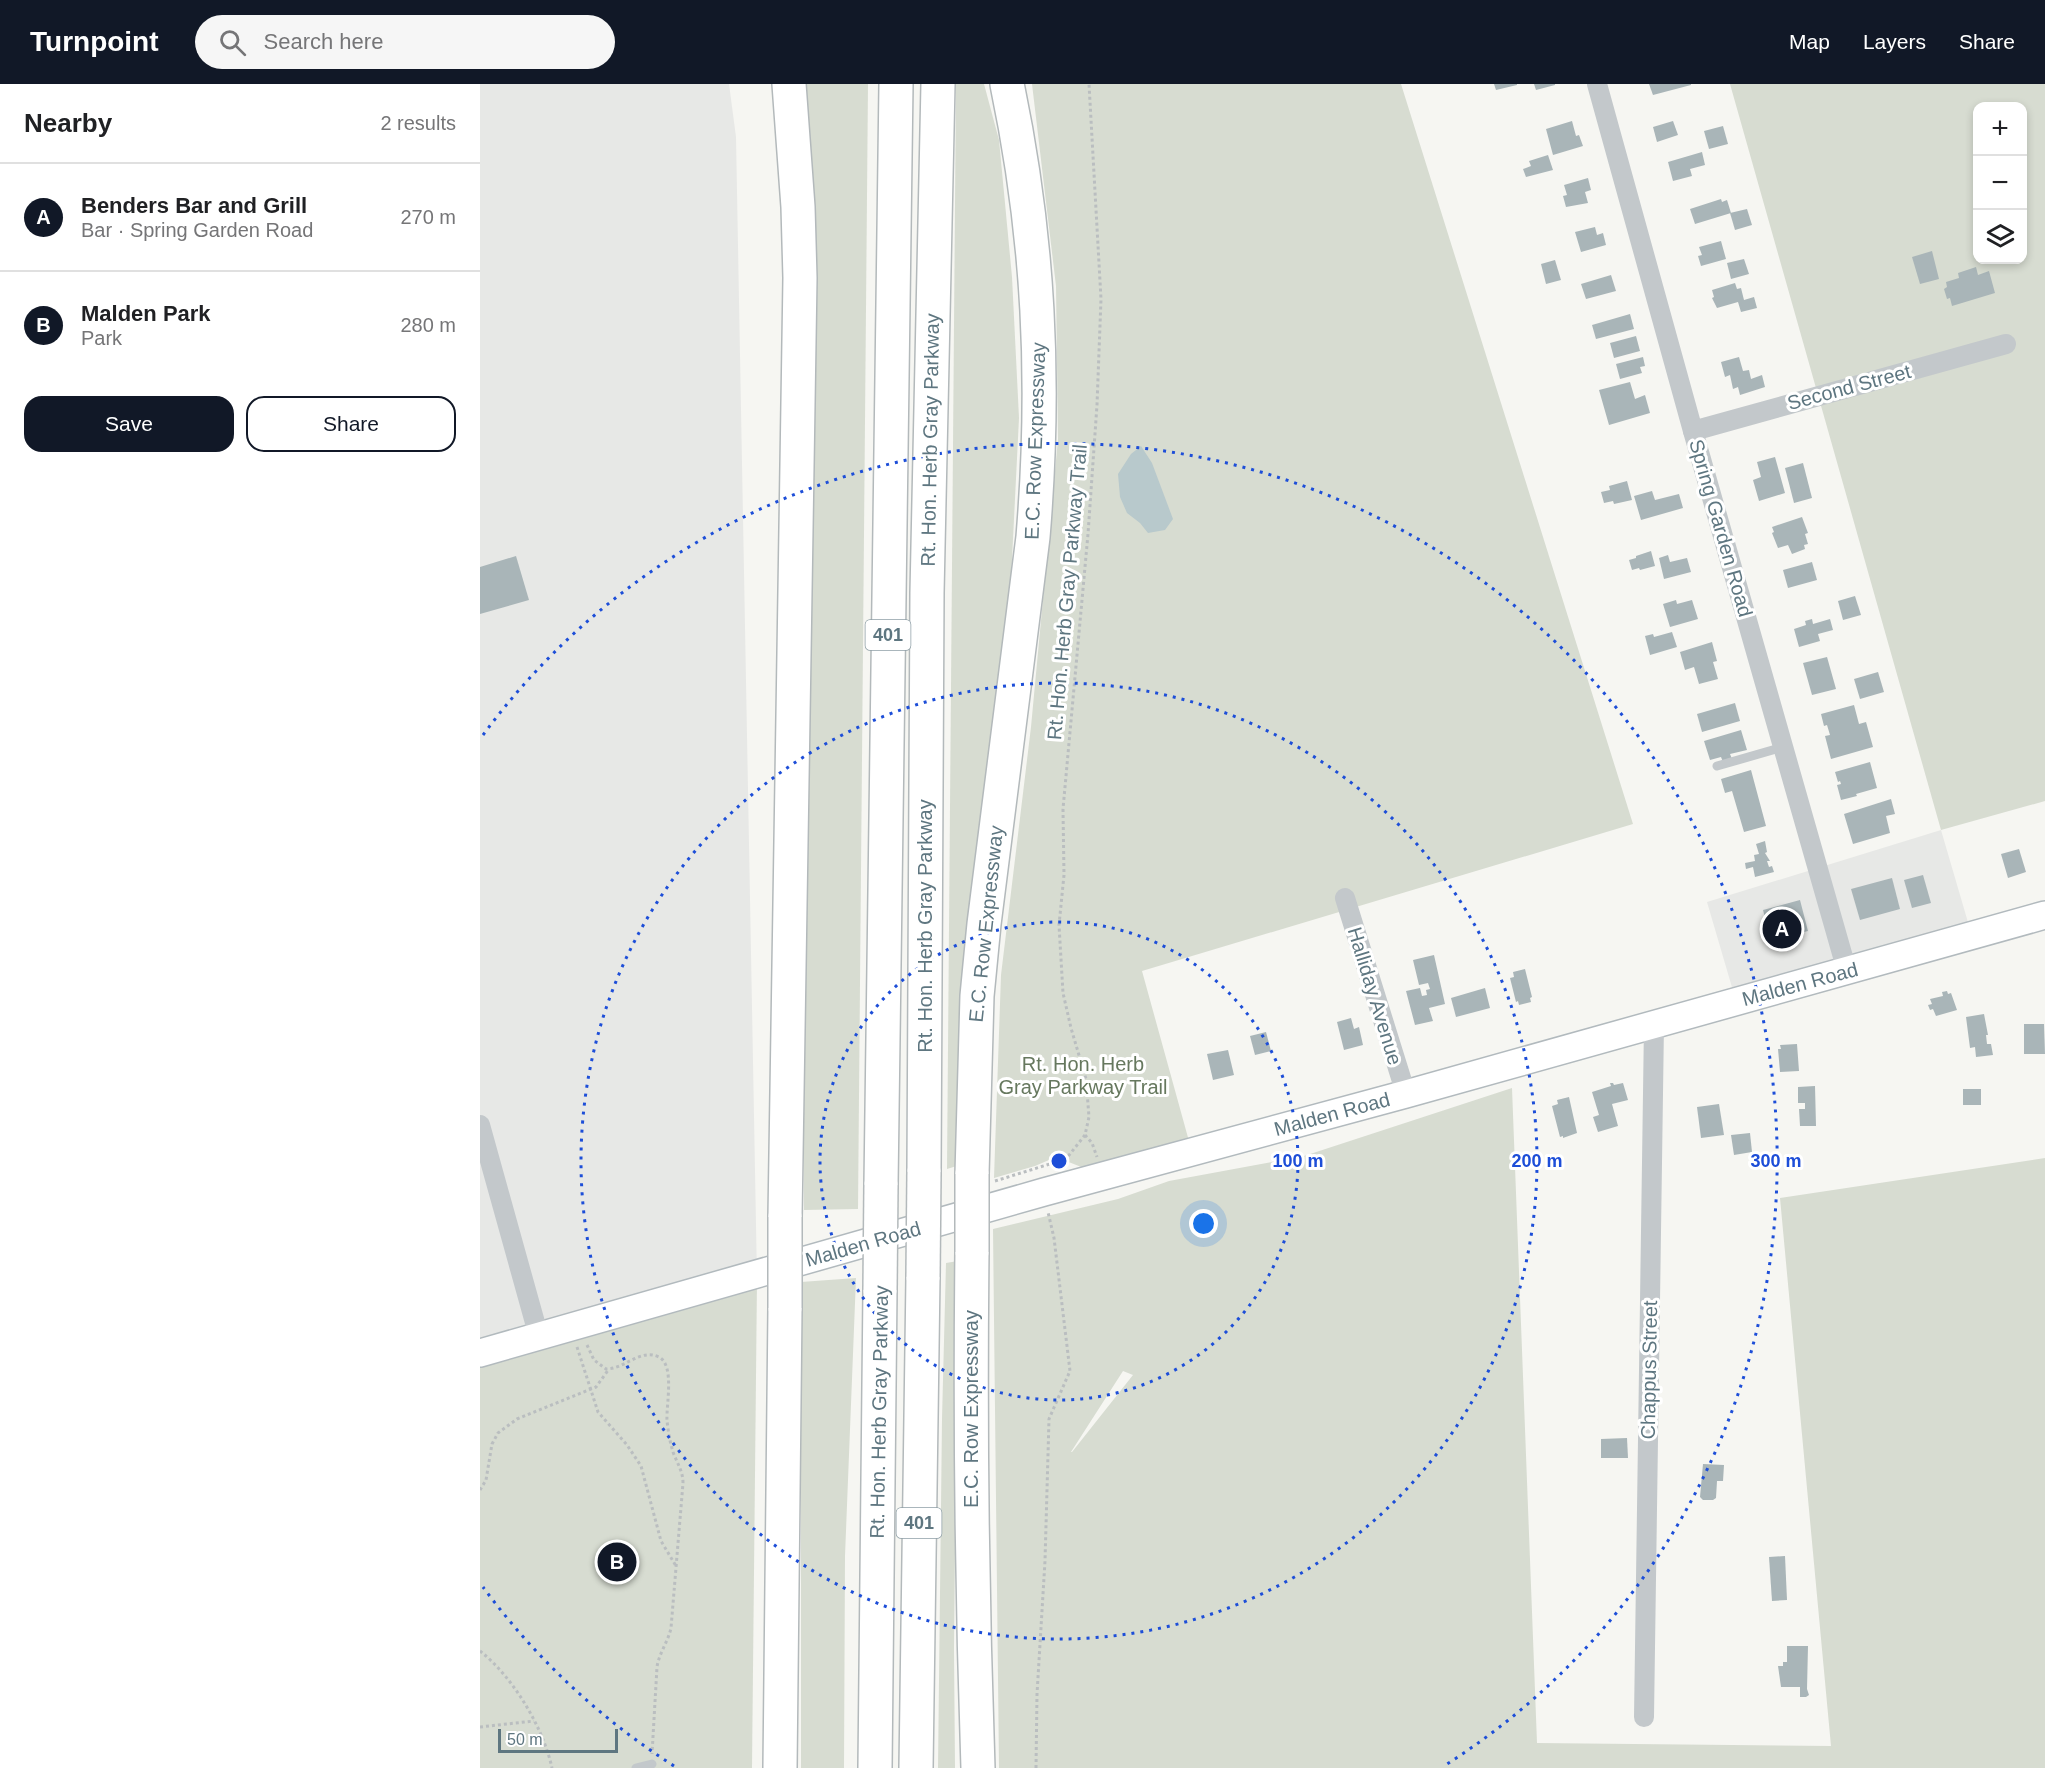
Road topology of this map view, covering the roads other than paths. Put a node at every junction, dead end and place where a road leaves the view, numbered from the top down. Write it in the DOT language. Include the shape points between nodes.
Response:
graph roads {
  1 [pos="789,84"];
  2 [pos="896,84"];
  3 [pos="938,84"];
  4 [pos="1007,84"];
  5 [pos="1597,84"];
  6 [pos="2006,344"];
  7 [pos="1693,431"];
  8 [pos="1783,747"];
  9 [pos="1717,766"];
  10 [pos="1345,898"];
  11 [pos="2045,915"];
  12 [pos="1847,970"];
  13 [pos="1654,1024"];
  14 [pos="1406,1094"];
  15 [pos="480,1125"];
  16 [pos="539,1337"];
  17 [pos="480,1353"];
  18 [pos="1644,1717"];
  19 [pos="652,1764"];
  20 [pos="636,1768"];
  21 [pos="780,1768"];
  22 [pos="875,1768"];
  23 [pos="916,1768"];
  24 [pos="978,1768"];
  1 -- 21 [label="highway, bridge" via="800,278"];
  2 -- 22 [label="highway, Rt. Hon. Herb Gray Parkway / 401, bridge"];
  3 -- 23 [label="highway, Rt. Hon. Herb Gray Parkway / 401, bridge" via="927,593"];
  4 -- 24 [label="highway, E.C. Row Expressway, bridge" via="1033,252 1040,411 1033,537 984,924 974,1068 980,1179 972,1252 970,1407"];
  5 -- 7 [label="street, Spring Garden Road"];
  6 -- 7 [label="street, Second Street"];
  7 -- 8 [label="street, Spring Garden Road"];
  8 -- 9 [label="lane"];
  8 -- 12 [label="street, Spring Garden Road"];
  10 -- 14 [label="street, Halliday Avenue"];
  11 -- 12 [label="main road, Malden Road"];
  12 -- 13 [label="main road, Malden Road"];
  13 -- 14 [label="main road, Malden Road"];
  13 -- 18 [label="street, Chappus Street"];
  14 -- 16 [label="main road, Malden Road" via="1044,1192"];
  15 -- 16 [label="street"];
  16 -- 17 [label="main road, Malden Road"];
  19 -- 20 [label="lane"];
}
